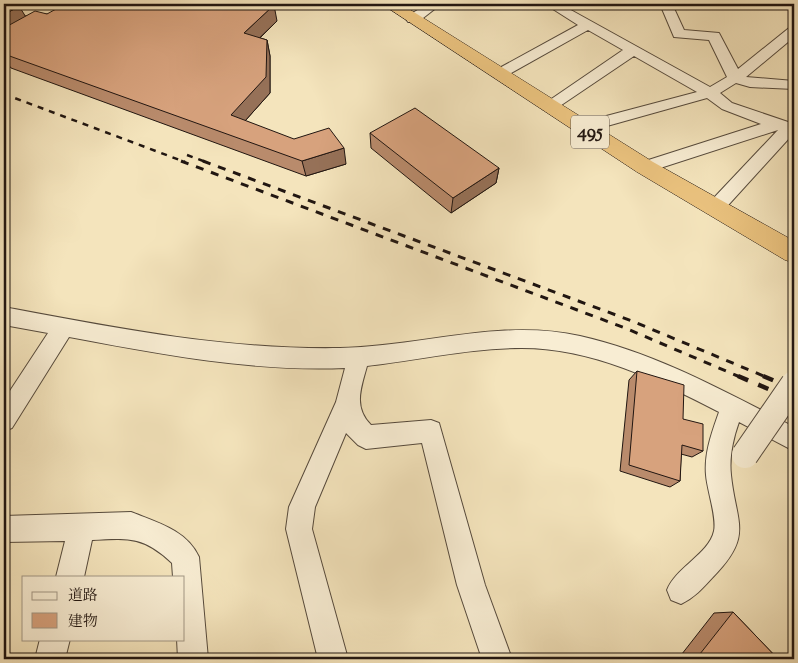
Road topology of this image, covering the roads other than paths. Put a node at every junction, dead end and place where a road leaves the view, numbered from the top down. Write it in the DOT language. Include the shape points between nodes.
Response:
graph roads {
  1 [pos="390,4"];
  2 [pos="435,4"];
  3 [pos="551,4"];
  4 [pos="666,4"];
  5 [pos="412,18"];
  6 [pos="587,25"];
  7 [pos="792,37"];
  8 [pos="633,50"];
  9 [pos="499,74"];
  10 [pos="735,78"];
  11 [pos="794,85"];
  12 [pos="710,93"];
  13 [pos="549,107"];
  14 [pos="582,128"];
  15 [pos="787,128"];
  16 [pos="646,167"];
  17 [pos="714,208"];
  18 [pos="793,250"];
  19 [pos="4,316"];
  20 [pos="63,328"];
  21 [pos="359,357"];
  22 [pos="794,384"];
  23 [pos="346,406"];
  24 [pos="732,407"];
  25 [pos="4,420"];
  26 [pos="794,439"];
  27 [pos="745,455"];
  28 [pos="81,527"];
  29 [pos="4,529"];
  30 [pos="70,576"];
  31 [pos="681,590"];
  32 [pos="55,640"];
  33 [pos="50,659"];
  34 [pos="193,659"];
  35 [pos="334,659"];
  36 [pos="497,659"];
  1 -- 5 [label="highway, 495"];
  2 -- 5 [label="street"];
  3 -- 6 [label="street"];
  4 -- 10 [label="street" via="679,34 714,36"];
  5 -- 9 [label="highway, 495"];
  6 -- 8 [label="street"];
  6 -- 9 [label="street"];
  7 -- 10 [label="street"];
  8 -- 12 [label="street"];
  8 -- 13 [label="street"];
  9 -- 13 [label="highway, 495"];
  10 -- 11 [label="street" via="750,83"];
  10 -- 12 [label="street"];
  12 -- 14 [label="street"];
  12 -- 15 [label="street" via="727,106"];
  13 -- 14 [label="highway, 495"];
  14 -- 16 [label="highway, 495"];
  15 -- 16 [label="street"];
  15 -- 17 [label="street"];
  16 -- 17 [label="highway, 495"];
  17 -- 18 [label="highway, 495"];
  19 -- 20 [label="street"];
  20 -- 21 [label="street" via="229,355"];
  20 -- 25 [label="street"];
  21 -- 23 [label="street"];
  21 -- 24 [label="street" via="489,339 548,340 606,352"];
  22 -- 27 [label="street, bridge"];
  23 -- 35 [label="street" via="302,507 299,529"];
  23 -- 36 [label="street" via="353,426 366,437 431,430 472,585"];
  24 -- 26 [label="street"];
  24 -- 31 [label="street" via="720,443 718,474 728,530 720,551"];
  28 -- 29 [label="street"];
  28 -- 30 [label="street"];
  28 -- 34 [label="street" via="131,525 167,540 185,557"];
  32 -- 33 [label="street"];
}
